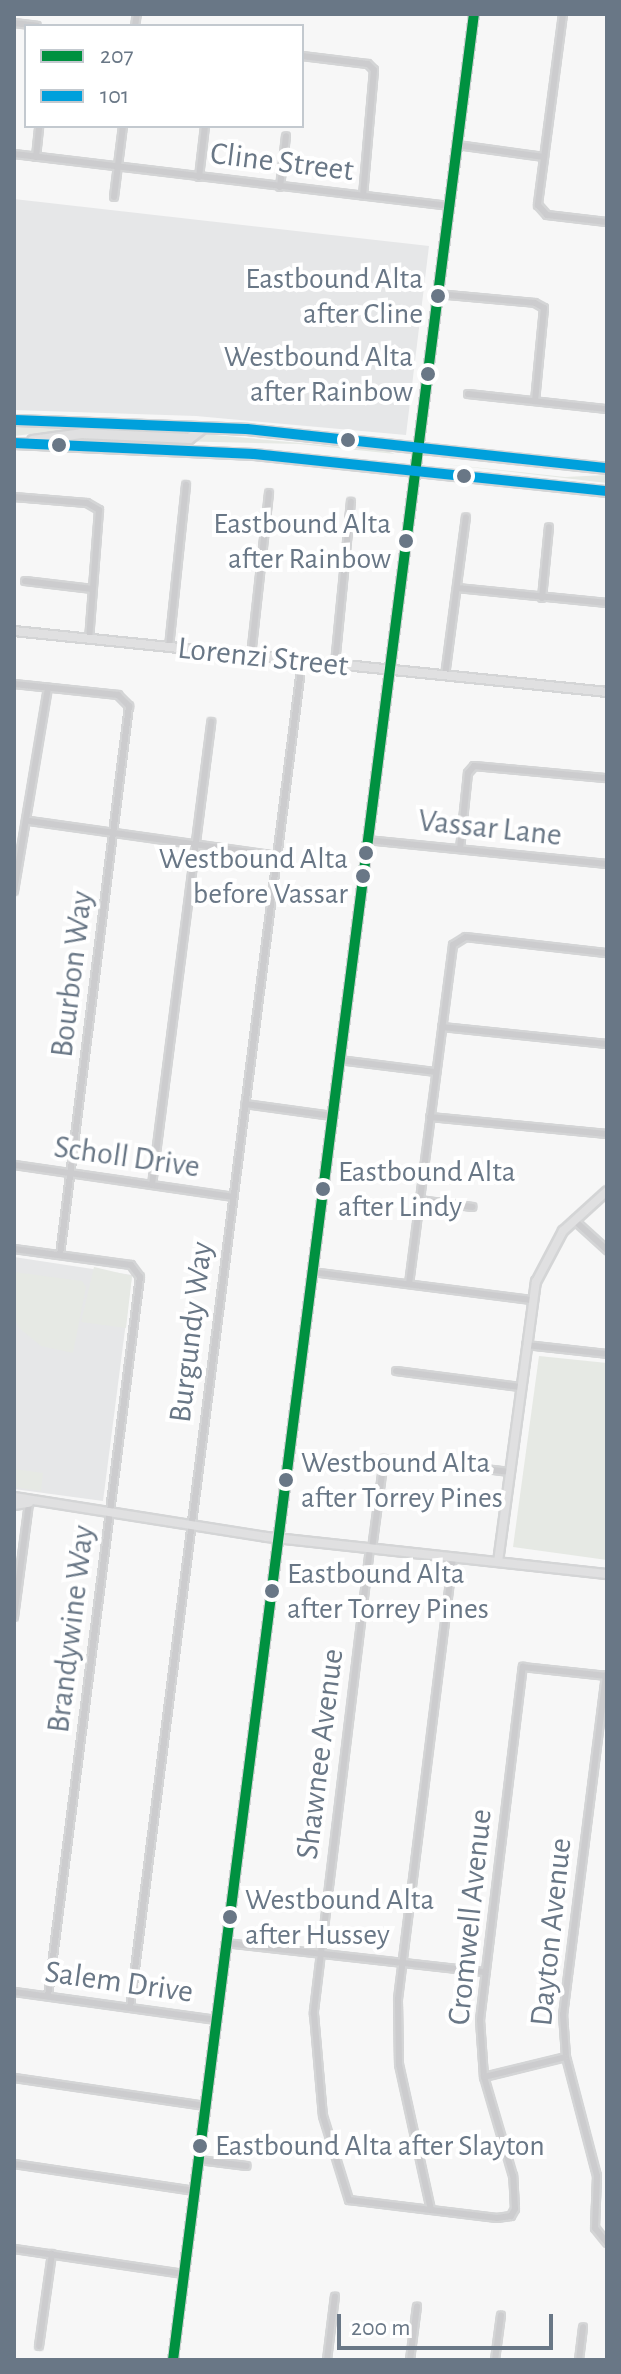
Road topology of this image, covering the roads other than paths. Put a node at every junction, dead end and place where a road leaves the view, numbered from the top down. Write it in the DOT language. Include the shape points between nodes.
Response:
graph roads {
  1 [pos="474,14"];
  2 [pos="563,14"];
  3 [pos="304,56"];
  4 [pos="39,128"];
  5 [pos="123,128"];
  6 [pos="205,128"];
  7 [pos="286,136"];
  8 [pos="457,145"];
  9 [pos="14,154"];
  10 [pos="36,157"];
  11 [pos="544,157"];
  12 [pos="117,167"];
  13 [pos="199,177"];
  14 [pos="280,187"];
  15 [pos="363,196"];
  16 [pos="114,197"];
  17 [pos="449,206"];
  18 [pos="607,222"];
  19 [pos="437,294"];
  20 [pos="468,394"];
  21 [pos="535,401"];
  22 [pos="607,409"];
  23 [pos="14,420"];
  24 [pos="203,427"];
  25 [pos="14,443"];
  26 [pos="417,447"];
  27 [pos="607,468"];
  28 [pos="415,469"];
  29 [pos="186,485"];
  30 [pos="607,491"];
  31 [pos="269,493"];
  32 [pos="14,497"];
  33 [pos="351,502"];
  34 [pos="466,517"];
  35 [pos="549,527"];
  36 [pos="25,581"];
  37 [pos="457,588"];
  38 [pos="93,589"];
  39 [pos="542,598"];
  40 [pos="607,603"];
  41 [pos="14,631"];
  42 [pos="89,639"];
  43 [pos="169,647"];
  44 [pos="251,656"];
  45 [pos="302,662"];
  46 [pos="335,664"];
  47 [pos="389,670"];
  48 [pos="445,676"];
  49 [pos="14,684"];
  50 [pos="48,688"];
  51 [pos="607,692"];
  52 [pos="211,722"];
  53 [pos="607,778"];
  54 [pos="29,821"];
  55 [pos="114,833"];
  56 [pos="367,840"];
  57 [pos="196,845"];
  58 [pos="460,849"];
  59 [pos="277,856"];
  60 [pos="14,860"];
  61 [pos="22,861"];
  62 [pos="607,864"];
  63 [pos="14,891"];
  64 [pos="607,953"];
  65 [pos="442,1027"];
  66 [pos="607,1044"];
  67 [pos="339,1060"];
  68 [pos="436,1072"];
  69 [pos="245,1104"];
  70 [pos="332,1116"];
  71 [pos="430,1117"];
  72 [pos="607,1134"];
  73 [pos="14,1165"];
  74 [pos="71,1173"];
  75 [pos="152,1185"];
  76 [pos="607,1191"];
  77 [pos="233,1197"];
  78 [pos="419,1200"];
  79 [pos="473,1207"];
  80 [pos="574,1219"];
  81 [pos="14,1249"];
  82 [pos="607,1250"];
  83 [pos="60,1255"];
  84 [pos="312,1272"];
  85 [pos="409,1284"];
  86 [pos="532,1300"];
  87 [pos="526,1345"];
  88 [pos="607,1354"];
  89 [pos="396,1371"];
  90 [pos="520,1387"];
  91 [pos="384,1459"];
  92 [pos="469,1467"];
  93 [pos="509,1472"];
  94 [pos="14,1497"];
  95 [pos="29,1503"];
  96 [pos="14,1505"];
  97 [pos="110,1515"];
  98 [pos="190,1527"];
  99 [pos="278,1538"];
  100 [pos="371,1548"];
  101 [pos="453,1557"];
  102 [pos="498,1562"];
  103 [pos="607,1574"];
  104 [pos="14,1617"];
  105 [pos="606,1676"];
  106 [pos="226,1943"];
  107 [pos="318,1954"];
  108 [pos="402,1963"];
  109 [pos="485,1972"];
  110 [pos="14,1992"];
  111 [pos="48,1996"];
  112 [pos="130,2008"];
  113 [pos="217,2020"];
  114 [pos="566,2057"];
  115 [pos="484,2077"];
  116 [pos="14,2078"];
  117 [pos="206,2106"];
  118 [pos="199,2160"];
  119 [pos="14,2164"];
  120 [pos="247,2166"];
  121 [pos="195,2191"];
  122 [pos="431,2210"];
  123 [pos="607,2243"];
  124 [pos="14,2249"];
  125 [pos="52,2254"];
  126 [pos="184,2274"];
  127 [pos="335,2296"];
  128 [pos="417,2306"];
  129 [pos="501,2315"];
  130 [pos="583,2327"];
  131 [pos="39,2346"];
  132 [pos="173,2360"];
  133 [pos="327,2360"];
  134 [pos="410,2360"];
  135 [pos="495,2360"];
  136 [pos="579,2360"];
  1 -- 8 [label="main road"];
  2 -- 11 [label="street"];
  3 -- 15 [label="street" via="368,64 374,70"];
  4 -- 10 [label="street"];
  5 -- 12 [label="street"];
  6 -- 13 [label="street"];
  7 -- 14 [label="street"];
  8 -- 11 [label="street"];
  8 -- 17 [label="main road"];
  9 -- 10 [label="street, Cline Street"];
  10 -- 12 [label="street, Cline Street"];
  11 -- 18 [label="street" via="538,196 542,210"];
  12 -- 13 [label="street, Cline Street"];
  12 -- 16 [label="street"];
  13 -- 14 [label="street, Cline Street"];
  14 -- 15 [label="street, Cline Street"];
  15 -- 17 [label="street, Cline Street"];
  17 -- 19 [label="main road"];
  19 -- 21 [label="street" via="544,308"];
  19 -- 26 [label="main road"];
  20 -- 21 [label="street"];
  21 -- 22 [label="street"];
  23 -- 24 [label="main road"];
  24 -- 25 [label="main road" via="189,438 81,433"];
  24 -- 26 [label="main road"];
  25 -- 28 [label="main road" via="240,453"];
  26 -- 27 [label="main road"];
  26 -- 28 [label="main road"];
  28 -- 30 [label="main road"];
  28 -- 47 [label="main road"];
  29 -- 43 [label="street"];
  31 -- 44 [label="street"];
  32 -- 38 [label="street" via="98,508"];
  33 -- 46 [label="street"];
  34 -- 37 [label="street"];
  35 -- 39 [label="street"];
  36 -- 38 [label="street"];
  37 -- 39 [label="street"];
  37 -- 48 [label="street"];
  38 -- 42 [label="street"];
  39 -- 40 [label="street"];
  41 -- 42 [label="main road, Lorenzi Street"];
  42 -- 43 [label="main road, Lorenzi Street"];
  43 -- 44 [label="main road, Lorenzi Street"];
  44 -- 45 [label="main road, Lorenzi Street"];
  45 -- 46 [label="main road, Lorenzi Street"];
  45 -- 59 [label="street, Burgundy Way"];
  46 -- 47 [label="main road, Lorenzi Street"];
  47 -- 48 [label="main road, Lorenzi Street"];
  47 -- 56 [label="main road"];
  48 -- 51 [label="main road, Lorenzi Street"];
  49 -- 50 [label="street"];
  50 -- 54 [label="street"];
  50 -- 55 [label="street, Bourbon Way" via="126,699 129,711"];
  52 -- 57 [label="street"];
  53 -- 58 [label="street" via="474,766 468,773"];
  54 -- 55 [label="street"];
  54 -- 61 [label="street"];
  55 -- 57 [label="street"];
  55 -- 74 [label="street, Bourbon Way"];
  56 -- 58 [label="street, Vassar Lane"];
  56 -- 67 [label="main road"];
  57 -- 59 [label="street"];
  57 -- 75 [label="street"];
  58 -- 62 [label="street, Vassar Lane"];
  59 -- 69 [label="street, Burgundy Way"];
  60 -- 61 [label="street"];
  61 -- 63 [label="street"];
  64 -- 65 [label="street" via="458,940"];
  65 -- 66 [label="street"];
  65 -- 68 [label="street"];
  67 -- 68 [label="street"];
  67 -- 70 [label="main road"];
  68 -- 71 [label="street"];
  69 -- 70 [label="street"];
  69 -- 77 [label="street, Burgundy Way"];
  70 -- 84 [label="main road"];
  71 -- 72 [label="street"];
  71 -- 78 [label="street"];
  73 -- 74 [label="street, Scholl Drive"];
  74 -- 75 [label="street, Scholl Drive"];
  74 -- 83 [label="street, Bourbon Way"];
  75 -- 77 [label="street, Scholl Drive"];
  76 -- 80 [label="main road"];
  77 -- 98 [label="street, Burgundy Way"];
  78 -- 79 [label="street"];
  78 -- 85 [label="street"];
  80 -- 82 [label="street"];
  80 -- 86 [label="main road" via="548,1253"];
  81 -- 83 [label="street"];
  83 -- 97 [label="street, Brandywine Way" via="138,1269"];
  84 -- 85 [label="street"];
  84 -- 99 [label="main road"];
  85 -- 86 [label="street"];
  86 -- 87 [label="main road"];
  87 -- 88 [label="street"];
  87 -- 90 [label="main road"];
  89 -- 90 [label="street"];
  90 -- 93 [label="main road"];
  91 -- 100 [label="street, Shawnee Avenue"];
  92 -- 93 [label="street"];
  93 -- 102 [label="main road"];
  94 -- 95 [label="main road" via="24,1496"];
  95 -- 96 [label="main road"];
  95 -- 97 [label="main road"];
  95 -- 104 [label="street"];
  97 -- 98 [label="main road"];
  97 -- 111 [label="street, Brandywine Way"];
  98 -- 99 [label="main road"];
  98 -- 112 [label="street, Burgundy Way"];
  99 -- 100 [label="main road"];
  99 -- 106 [label="main road"];
  100 -- 101 [label="main road"];
  100 -- 107 [label="street, Shawnee Avenue"];
  101 -- 102 [label="main road"];
  101 -- 108 [label="street"];
  102 -- 103 [label="main road"];
  105 -- 109 [label="street, Cromwell Avenue" via="523,1667"];
  105 -- 114 [label="street, Dayton Avenue" via="565,1990"];
  106 -- 107 [label="street"];
  106 -- 113 [label="main road"];
  107 -- 108 [label="street"];
  107 -- 122 [label="street, Shawnee Avenue" via="318,2085 330,2145 349,2200"];
  108 -- 109 [label="street"];
  108 -- 122 [label="street" via="399,2065"];
  109 -- 115 [label="street, Cromwell Avenue" via="480,2020"];
  110 -- 111 [label="street, Salem Drive"];
  111 -- 112 [label="street, Salem Drive"];
  112 -- 113 [label="street, Salem Drive"];
  113 -- 117 [label="main road"];
  114 -- 115 [label="street"];
  114 -- 123 [label="street, Dayton Avenue" via="594,2151 598,2237"];
  115 -- 122 [label="street, Cromwell Avenue" via="513,2176 511,2216"];
  116 -- 117 [label="street"];
  117 -- 118 [label="main road"];
  118 -- 120 [label="street"];
  118 -- 121 [label="main road"];
  119 -- 121 [label="street"];
  121 -- 126 [label="main road"];
  124 -- 125 [label="street"];
  125 -- 126 [label="street"];
  125 -- 131 [label="street"];
  126 -- 132 [label="main road"];
  127 -- 133 [label="street"];
  128 -- 134 [label="street"];
  129 -- 135 [label="street"];
  130 -- 136 [label="street"];
}
